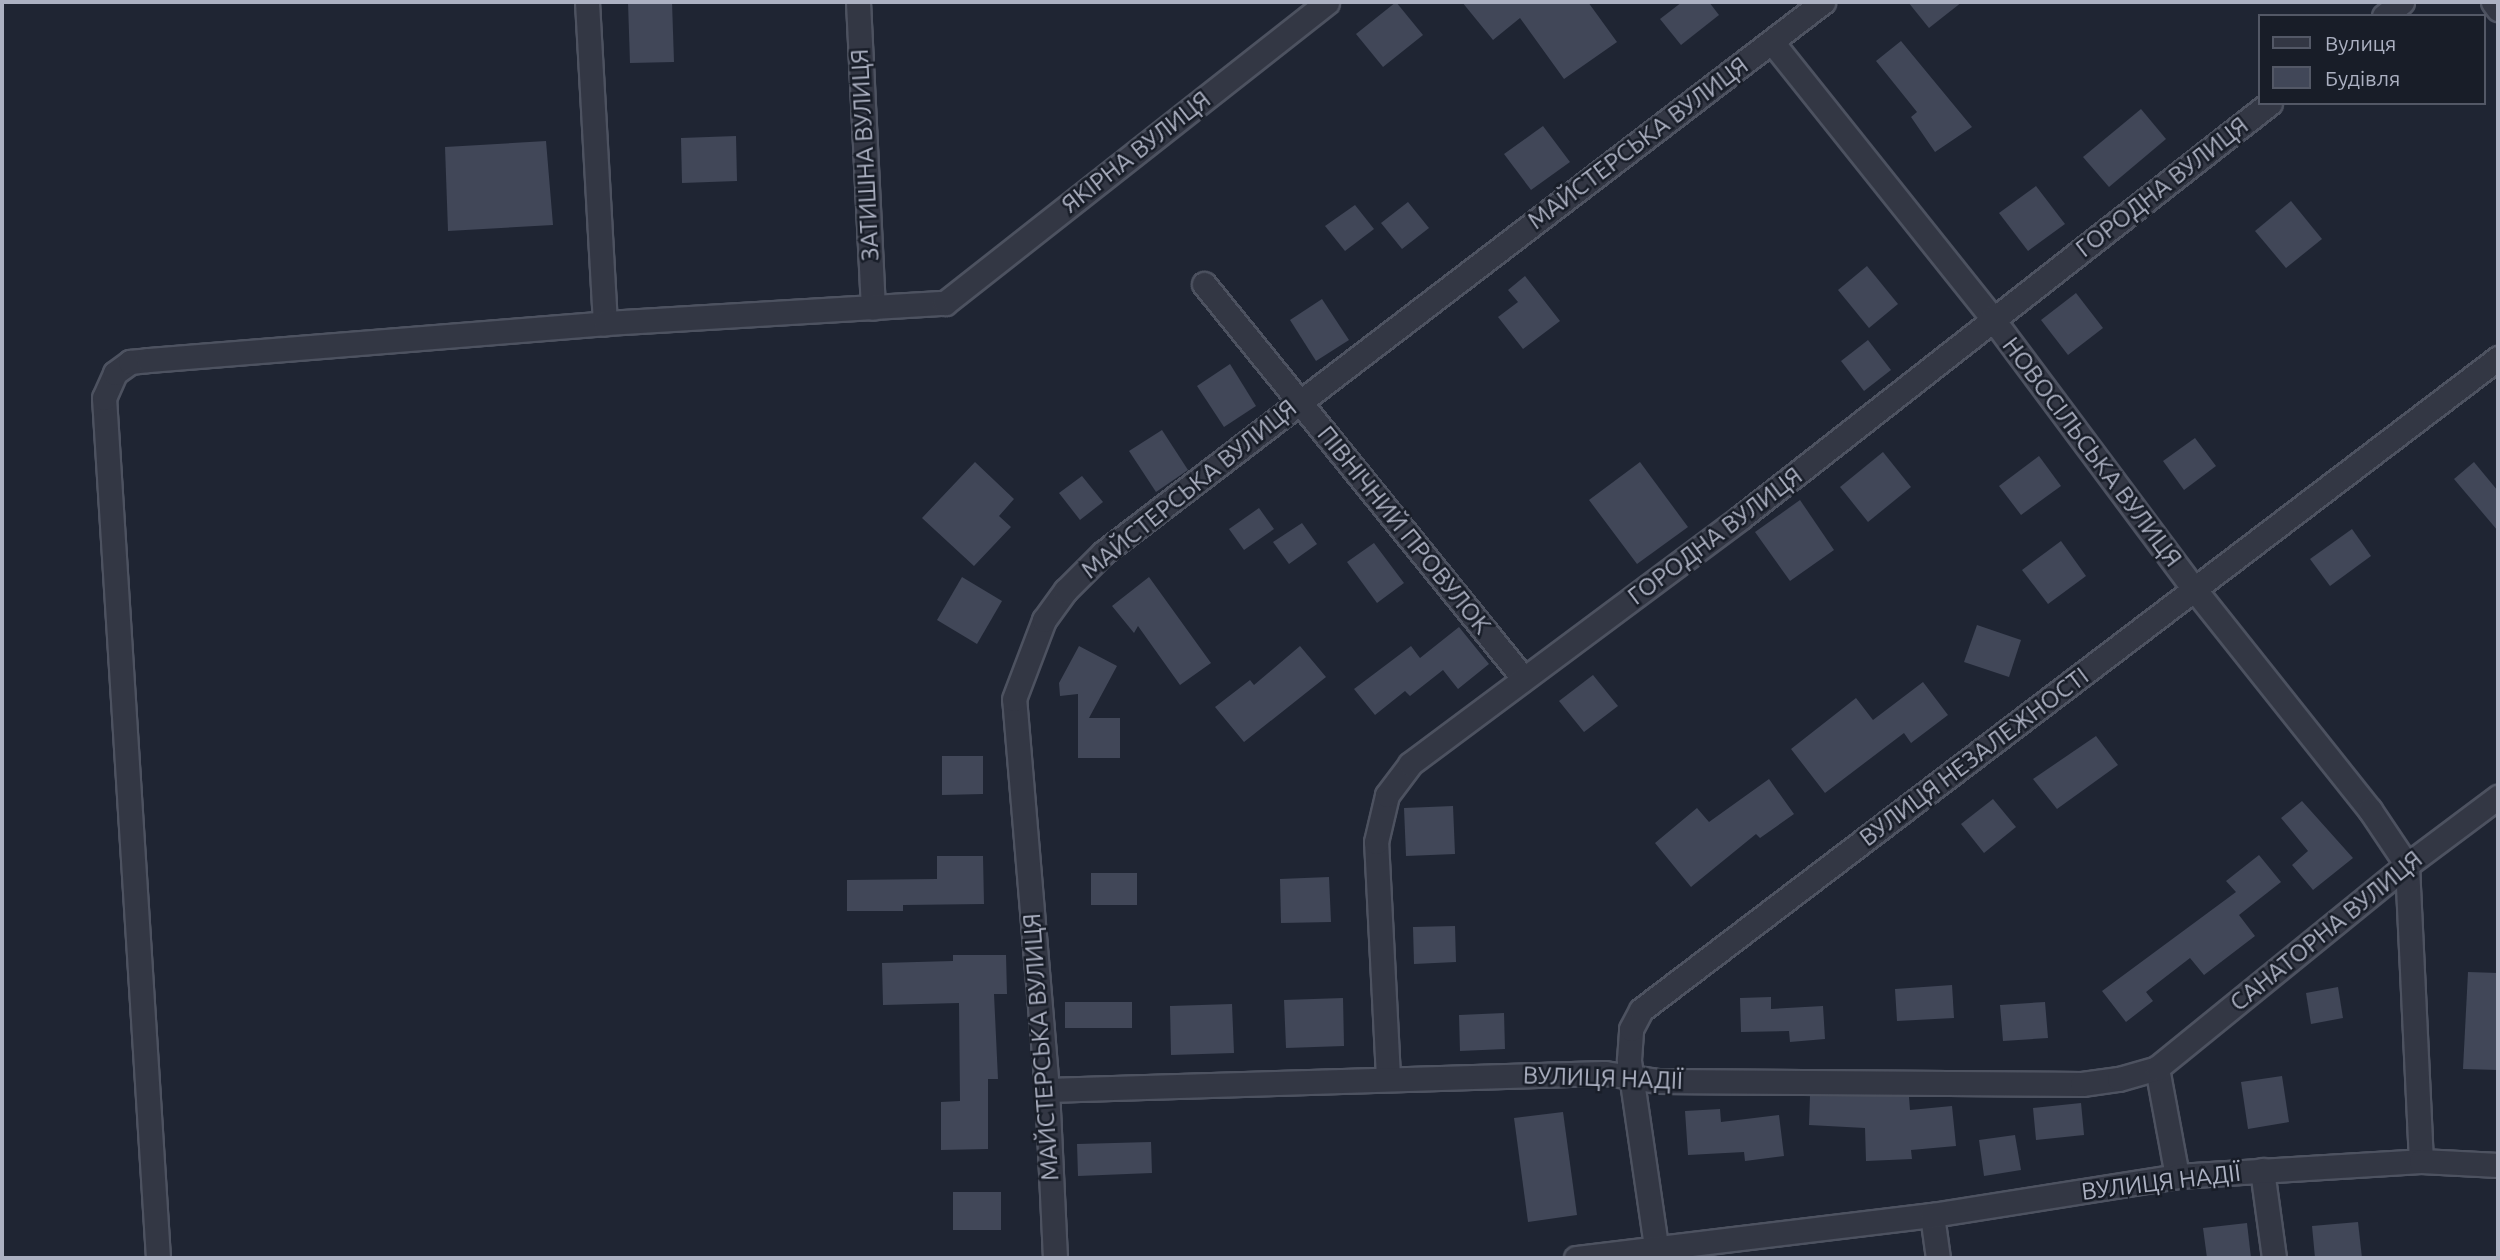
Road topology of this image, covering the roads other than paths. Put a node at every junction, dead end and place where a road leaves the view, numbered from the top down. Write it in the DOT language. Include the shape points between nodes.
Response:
graph roads {
  1 [pos="587,2"];
  2 [pos="858,2"];
  3 [pos="1327,2"];
  4 [pos="1823,2"];
  5 [pos="2402,2"];
  6 [pos="2493,2"];
  7 [pos="2498,9"];
  8 [pos="2387,14"];
  9 [pos="1772,42"];
  10 [pos="2267,105"];
  11 [pos="1205,284"];
  12 [pos="873,308"];
  13 [pos="1992,318"];
  14 [pos="605,323"];
  15 [pos="2498,358"];
  16 [pos="1299,400"];
  17 [pos="2195,590"];
  18 [pos="1524,679"];
  19 [pos="2498,797"];
  20 [pos="2407,865"];
  21 [pos="2157,1068"];
  22 [pos="1630,1075"];
  23 [pos="1388,1077"];
  24 [pos="1047,1090"];
  25 [pos="2421,1161"];
  26 [pos="2498,1165"];
  27 [pos="2262,1170"];
  28 [pos="2177,1176"];
  29 [pos="1932,1215"];
  30 [pos="1656,1246"];
  31 [pos="1611,1256"];
  32 [pos="158,1258"];
  33 [pos="1055,1258"];
  34 [pos="1576,1258"];
  35 [pos="1938,1258"];
  36 [pos="2274,1258"];
  1 -- 14 [label="street"];
  2 -- 12 [label="street, ЗАТИШНА ВУЛИЦЯ"];
  3 -- 12 [label="street, ЯКІРНА ВУЛИЦЯ" via="945,303"];
  4 -- 9 [label="street, МАЙСТЕРСЬКА ВУЛИЦЯ"];
  5 -- 8 [label="street"];
  6 -- 7 [label="street"];
  9 -- 13 [label="street, НОВОСІЛЬСЬКА ВУЛИЦЯ"];
  9 -- 16 [label="street, МАЙСТЕРСЬКА ВУЛИЦЯ"];
  10 -- 13 [label="street, ГОРОДНА ВУЛИЦЯ"];
  11 -- 16 [label="street, ПІВНІЧНИЙ ПРОВУЛОК"];
  12 -- 14 [label="street"];
  13 -- 17 [label="street, НОВОСІЛЬСЬКА ВУЛИЦЯ"];
  13 -- 18 [label="street, ГОРОДНА ВУЛИЦЯ" via="1740,519"];
  14 -- 32 [label="street" via="148,359 130,362 107,386"];
  15 -- 17 [label="street, ВУЛИЦЯ НЕЗАЛЕЖНОСТІ"];
  16 -- 18 [label="street, ПІВНІЧНИЙ ПРОВУЛОК"];
  16 -- 24 [label="street, МАЙСТЕРСЬКА ВУЛИЦЯ" via="1103,553 1044,620 1029,657 1014,699"];
  17 -- 20 [label="street, НОВОСІЛЬСЬКА ВУЛИЦЯ" via="2370,810"];
  17 -- 22 [label="street, ВУЛИЦЯ НЕЗАЛЕЖНОСТІ" via="1654,998 1631,1029"];
  18 -- 23 [label="street, ГОРОДНА ВУЛИЦЯ" via="1410,764 1387,795 1379,816 1376,842"];
  19 -- 20 [label="street, САНАТОРНА ВУЛИЦЯ"];
  20 -- 21 [label="street, САНАТОРНА ВУЛИЦЯ"];
  20 -- 25 [label="street"];
  21 -- 22 [label="street, ВУЛИЦЯ НАДІЇ" via="2082,1084 1658,1081"];
  21 -- 28 [label="street"];
  22 -- 23 [label="street, ВУЛИЦЯ НАДІЇ"];
  22 -- 30 [label="street, ВУЛИЦЯ НЕЗАЛЕЖНОСТІ"];
  23 -- 24 [label="street, ВУЛИЦЯ НАДІЇ"];
  24 -- 33 [label="street, МАЙСТЕРСЬКА ВУЛИЦЯ"];
  25 -- 26 [label="street, ВУЛИЦЯ НАДІЇ"];
  25 -- 27 [label="street, ВУЛИЦЯ НАДІЇ"];
  27 -- 28 [label="street, ВУЛИЦЯ НАДІЇ"];
  27 -- 36 [label="street"];
  28 -- 29 [label="street, ВУЛИЦЯ НАДІЇ"];
  29 -- 30 [label="street, ВУЛИЦЯ НАДІЇ"];
  29 -- 35 [label="street"];
  30 -- 31 [label="street, ВУЛИЦЯ НАДІЇ"];
  31 -- 34 [label="street, ВУЛИЦЯ НАДІЇ"];
}
